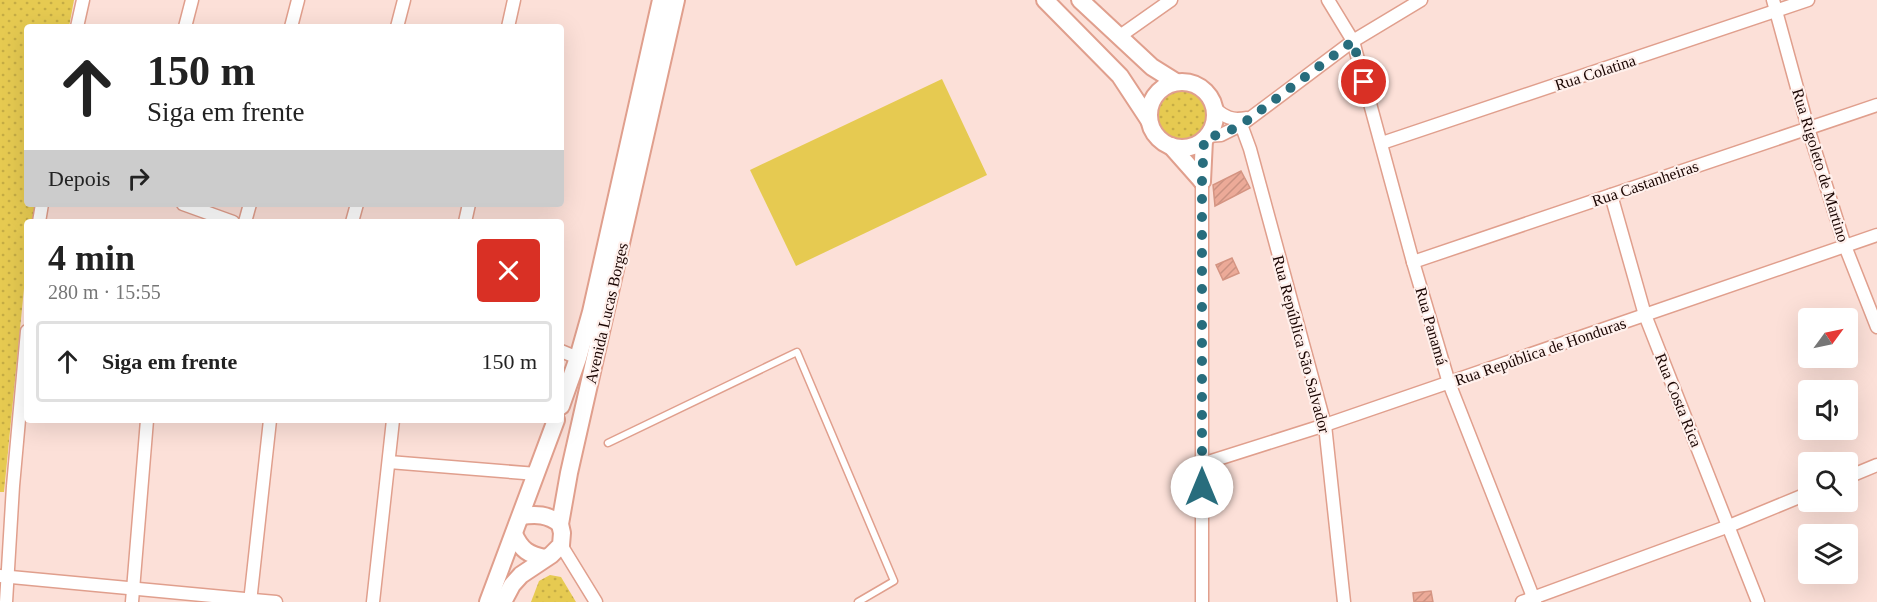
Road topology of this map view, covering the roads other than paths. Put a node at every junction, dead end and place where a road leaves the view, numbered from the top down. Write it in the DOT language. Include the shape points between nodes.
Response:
graph roads {
  1 [pos="82,0"];
  2 [pos="192,0"];
  3 [pos="298,0"];
  4 [pos="404,0"];
  5 [pos="514,0"];
  6 [pos="661,0"];
  7 [pos="676,0"];
  8 [pos="1045,0"];
  9 [pos="1080,0"];
  10 [pos="1171,0"];
  11 [pos="1328,0"];
  12 [pos="1421,0"];
  13 [pos="1808,0"];
  14 [pos="1774,6"];
  15 [pos="78,24"];
  16 [pos="186,24"];
  17 [pos="292,24"];
  18 [pos="398,24"];
  19 [pos="509,24"];
  20 [pos="1120,36"];
  21 [pos="1353,41"];
  22 [pos="1176,82"];
  23 [pos="1877,105"];
  24 [pos="1214,108"];
  25 [pos="1149,120"];
  26 [pos="1244,121"];
  27 [pos="1808,128"];
  28 [pos="1206,138"];
  29 [pos="1382,144"];
  30 [pos="1171,146"];
  31 [pos="1202,181"];
  32 [pos="1611,195"];
  33 [pos="191,207"];
  34 [pos="225,219"];
  35 [pos="1877,235"];
  36 [pos="1845,246"];
  37 [pos="1413,262"];
  38 [pos="1645,315"];
  39 [pos="1877,327"];
  40 [pos="564,352"];
  41 [pos="578,358"];
  42 [pos="24,364"];
  43 [pos="1449,383"];
  44 [pos="564,398"];
  45 [pos="147,423"];
  46 [pos="270,423"];
  47 [pos="393,423"];
  48 [pos="555,423"];
  49 [pos="1326,425"];
  50 [pos="608,443"];
  51 [pos="389,462"];
  52 [pos="1202,464"];
  53 [pos="1877,465"];
  54 [pos="1858,473"];
  55 [pos="537,474"];
  56 [pos="1798,498"];
  57 [pos="521,516"];
  58 [pos="561,524"];
  59 [pos="1730,526"];
  60 [pos="514,534"];
  61 [pos="561,545"];
  62 [pos="546,558"];
  63 [pos="4,577"];
  64 [pos="134,588"];
  65 [pos="250,600"];
  66 [pos="1530,600"];
  67 [pos="6,602"];
  68 [pos="132,602"];
  69 [pos="276,602"];
  70 [pos="374,602"];
  71 [pos="488,602"];
  72 [pos="503,602"];
  73 [pos="596,602"];
  74 [pos="858,602"];
  75 [pos="1202,602"];
  76 [pos="1344,602"];
  77 [pos="1758,602"];
  1 -- 15 [label="street"];
  2 -- 16 [label="street"];
  3 -- 17 [label="street"];
  4 -- 18 [label="street"];
  5 -- 19 [label="street"];
  6 -- 41 [label="street, Avenida Lucas Borges"];
  7 -- 58 [label="street, Avenida Lucas Borges" via="569,473"];
  8 -- 25 [label="street" via="1120,76"];
  9 -- 20 [label="street"];
  10 -- 20 [label="street"];
  11 -- 21 [label="street, Rua Panamá"];
  12 -- 21 [label="street"];
  13 -- 14 [label="street, Rua Colatina"];
  14 -- 27 [label="street, Rua Rigoleto de Martino"];
  14 -- 29 [label="street, Rua Colatina"];
  20 -- 22 [label="street" via="1152,67"];
  21 -- 26 [label="street"];
  21 -- 29 [label="street, Rua Panamá"];
  22 -- 24 [label="street" via="1196,85"];
  22 -- 25 [label="street" via="1158,92 1149,110"];
  23 -- 27 [label="street, Rua Castanheiras"];
  24 -- 26 [label="street" via="1225,117"];
  24 -- 28 [label="street" via="1213,128"];
  25 -- 30 [label="street" via="1156,136"];
  26 -- 28 [label="street" via="1221,135"];
  26 -- 49 [label="street, Rua República São Salvador"];
  27 -- 32 [label="street, Rua Castanheiras"];
  27 -- 36 [label="street, Rua Rigoleto de Martino"];
  28 -- 30 [label="street" via="1189,148"];
  28 -- 31 [label="street"];
  29 -- 37 [label="street, Rua Panamá"];
  30 -- 31 [label="street"];
  31 -- 52 [label="street"];
  32 -- 37 [label="street, Rua Castanheiras"];
  32 -- 38 [label="street, Rua Costa Rica"];
  33 -- 34 [label="street"];
  35 -- 36 [label="street, Rua República de Honduras"];
  36 -- 38 [label="street, Rua República de Honduras"];
  36 -- 39 [label="street, Rua Rigoleto de Martino"];
  37 -- 43 [label="street, Rua Panamá"];
  38 -- 43 [label="street, Rua República de Honduras"];
  38 -- 59 [label="street, Rua Costa Rica"];
  40 -- 41 [label="street"];
  41 -- 44 [label="street, Avenida Lucas Borges"];
  42 -- 63 [label="street"];
  43 -- 49 [label="street, Rua República de Honduras"];
  43 -- 66 [label="street, Rua Panamá"];
  45 -- 64 [label="street"];
  46 -- 65 [label="street"];
  47 -- 51 [label="street"];
  48 -- 55 [label="street"];
  49 -- 52 [label="street, Rua República de Honduras"];
  49 -- 76 [label="street, Rua República São Salvador"];
  50 -- 74 [label="lane" via="797,352 894,582"];
  51 -- 55 [label="street"];
  51 -- 70 [label="street"];
  52 -- 75 [label="street"];
  53 -- 54 [label="street"];
  55 -- 57 [label="street"];
  56 -- 59 [label="street"];
  57 -- 58 [label="street" via="542,515"];
  57 -- 60 [label="street"];
  58 -- 61 [label="street, Avenida Lucas Borges"];
  59 -- 66 [label="street"];
  59 -- 77 [label="street, Rua Costa Rica"];
  60 -- 62 [label="street" via="525,551"];
  60 -- 71 [label="street"];
  61 -- 62 [label="street"];
  61 -- 73 [label="street"];
  62 -- 72 [label="street" via="521,575"];
  63 -- 64 [label="street"];
  63 -- 67 [label="street"];
  64 -- 65 [label="street"];
  64 -- 68 [label="street"];
  65 -- 69 [label="street"];
}
